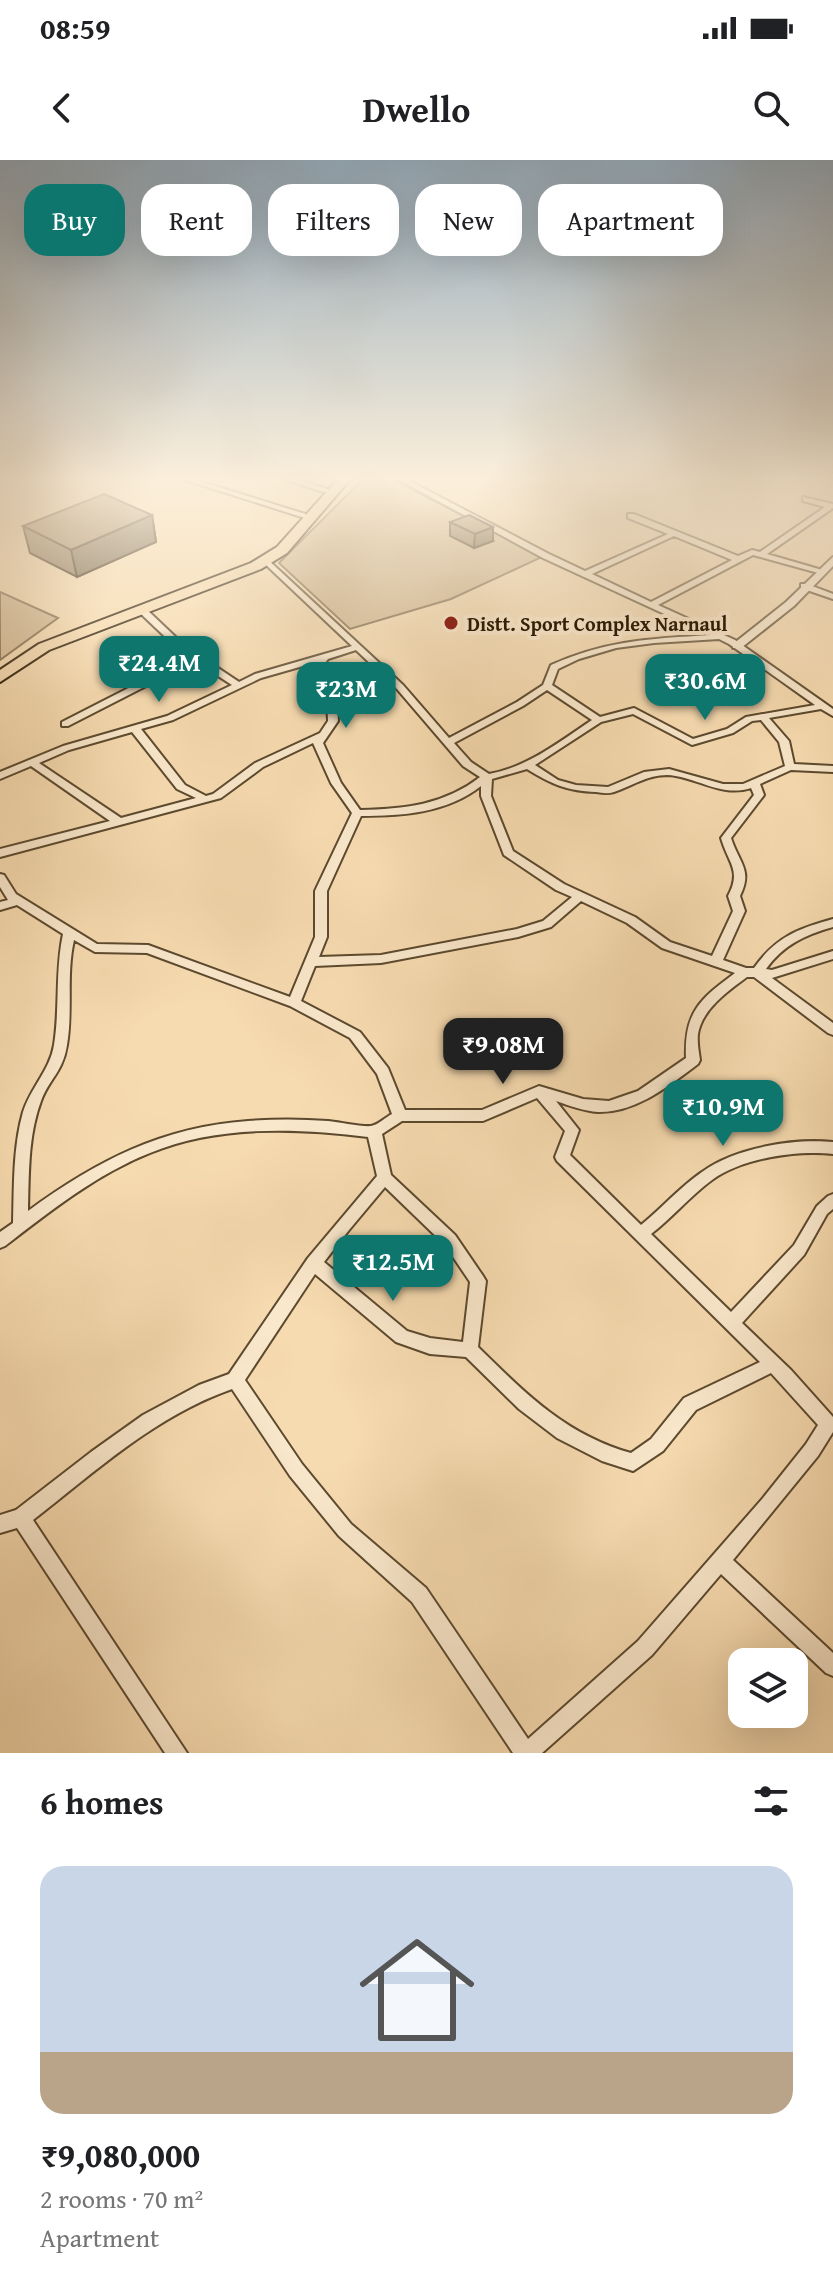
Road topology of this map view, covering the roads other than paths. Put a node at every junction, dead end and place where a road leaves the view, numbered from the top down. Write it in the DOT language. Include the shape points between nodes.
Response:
graph roads {
  1 [pos="280,551"];
  2 [pos="537,551"];
  3 [pos="635,551"];
  4 [pos="719,551"];
  5 [pos="766,551"];
  6 [pos="761,555"];
  7 [pos="737,559"];
  8 [pos="266,560"];
  9 [pos="833,560"];
  10 [pos="819,572"];
  11 [pos="588,573"];
  12 [pos="804,586"];
  13 [pos="833,597"];
  14 [pos="653,604"];
  15 [pos="142,610"];
  16 [pos="722,637"];
  17 [pos="737,646"];
  18 [pos="357,647"];
  19 [pos="195,657"];
  20 [pos="324,657"];
  21 [pos="0,677"];
  22 [pos="238,685"];
  23 [pos="547,686"];
  24 [pos="823,706"];
  25 [pos="833,713"];
  26 [pos="765,719"];
  27 [pos="598,720"];
  28 [pos="65,724"];
  29 [pos="136,730"];
  30 [pos="323,735"];
  31 [pos="449,742"];
  32 [pos="33,763"];
  33 [pos="527,765"];
  34 [pos="790,767"];
  35 [pos="833,769"];
  36 [pos="0,776"];
  37 [pos="487,777"];
  38 [pos="754,783"];
  39 [pos="205,799"];
  40 [pos="357,813"];
  41 [pos="118,821"];
  42 [pos="0,853"];
  43 [pos="0,878"];
  44 [pos="580,896"];
  45 [pos="18,901"];
  46 [pos="0,906"];
  47 [pos="833,923"];
  48 [pos="69,934"];
  49 [pos="833,955"];
  50 [pos="716,961"];
  51 [pos="311,962"];
  52 [pos="751,972"];
  53 [pos="294,1003"];
  54 [pos="833,1030"];
  55 [pos="539,1091"];
  56 [pos="400,1116"];
  57 [pos="374,1132"];
  58 [pos="833,1148"];
  59 [pos="385,1178"];
  60 [pos="833,1200"];
  61 [pos="20,1225"];
  62 [pos="640,1234"];
  63 [pos="0,1241"];
  64 [pos="313,1263"];
  65 [pos="731,1323"];
  66 [pos="470,1350"];
  67 [pos="773,1364"];
  68 [pos="235,1380"];
  69 [pos="830,1421"];
  70 [pos="21,1518"];
  71 [pos="0,1524"];
  72 [pos="720,1561"];
  73 [pos="833,1666"];
  74 [pos="177,1753"];
  75 [pos="526,1753"];
  1 -- 8 [label="main road"];
  2 -- 11 [label="street"];
  3 -- 11 [label="street"];
  4 -- 7 [label="street"];
  5 -- 6 [label="street"];
  6 -- 7 [label="street" via="752,552"];
  6 -- 10 [label="street"];
  7 -- 14 [label="street"];
  8 -- 15 [label="main road"];
  8 -- 18 [label="street"];
  9 -- 10 [label="street"];
  10 -- 12 [label="street"];
  11 -- 14 [label="street"];
  12 -- 13 [label="street"];
  12 -- 17 [label="street" via="790,604"];
  14 -- 16 [label="street"];
  15 -- 19 [label="street"];
  15 -- 21 [label="main road" via="44,647"];
  16 -- 17 [label="street"];
  16 -- 23 [label="street" via="629,641 597,648 554,667"];
  17 -- 24 [label="street"];
  18 -- 20 [label="street"];
  18 -- 31 [label="street"];
  19 -- 22 [label="street"];
  19 -- 28 [label="street"];
  20 -- 22 [label="street"];
  20 -- 30 [label="street" via="333,721"];
  22 -- 29 [label="street"];
  23 -- 27 [label="street"];
  23 -- 31 [label="street"];
  24 -- 25 [label="street"];
  24 -- 26 [label="street"];
  26 -- 27 [label="street" via="749,719 702,742 692,742 634,711"];
  26 -- 34 [label="street" via="784,741"];
  27 -- 33 [label="street"];
  29 -- 32 [label="street" via="66,748"];
  29 -- 39 [label="street" via="181,787"];
  30 -- 39 [label="street" via="259,765"];
  30 -- 40 [label="street" via="318,743"];
  31 -- 37 [label="street"];
  32 -- 36 [label="street"];
  32 -- 41 [label="street"];
  33 -- 37 [label="street"];
  33 -- 38 [label="street" via="576,788 609,790 648,774 669,772 723,787"];
  34 -- 35 [label="street"];
  34 -- 38 [label="street"];
  37 -- 40 [label="street" via="450,802 425,809"];
  37 -- 44 [label="street" via="486,796 508,853"];
  38 -- 50 [label="street" via="759,795 726,838 743,882 734,896 739,911"];
  39 -- 41 [label="street"];
  40 -- 51 [label="street" via="321,891 321,937"];
  41 -- 42 [label="street"];
  43 -- 45 [label="street"];
  44 -- 50 [label="street" via="631,920 666,945"];
  44 -- 51 [label="street" via="547,924 518,933 381,959"];
  45 -- 46 [label="street"];
  45 -- 48 [label="street"];
  47 -- 52 [label="street" via="799,932 774,947"];
  48 -- 53 [label="street" via="95,948 148,949"];
  48 -- 61 [label="street" via="56,1064 35,1096 24,1136"];
  49 -- 52 [label="street" via="772,974"];
  50 -- 52 [label="street"];
  51 -- 53 [label="street"];
  52 -- 54 [label="street"];
  52 -- 55 [label="street" via="722,989 701,1014 692,1031 693,1060 663,1083 609,1106"];
  53 -- 56 [label="street" via="355,1035 383,1072"];
  55 -- 56 [label="street" via="483,1115"];
  55 -- 62 [label="street" via="572,1130 562,1157"];
  56 -- 57 [label="street"];
  57 -- 59 [label="street"];
  57 -- 61 [label="street" via="312,1123 166,1141 106,1169"];
  58 -- 62 [label="street" via="815,1144 716,1170"];
  59 -- 64 [label="street"];
  59 -- 66 [label="street" via="450,1240 478,1281"];
  60 -- 65 [label="street" via="799,1250"];
  61 -- 63 [label="street"];
  62 -- 65 [label="street"];
  64 -- 66 [label="street" via="402,1337"];
  64 -- 68 [label="street"];
  65 -- 67 [label="street"];
  66 -- 67 [label="street" via="542,1420 603,1455 633,1462 657,1445 690,1404"];
  67 -- 69 [label="street"];
  68 -- 70 [label="street" via="203,1389 158,1415"];
  68 -- 75 [label="street" via="296,1470 345,1530 419,1595"];
  69 -- 72 [label="street"];
  70 -- 71 [label="street"];
  70 -- 74 [label="street"];
  72 -- 73 [label="street"];
  72 -- 75 [label="street" via="645,1648"];
}
